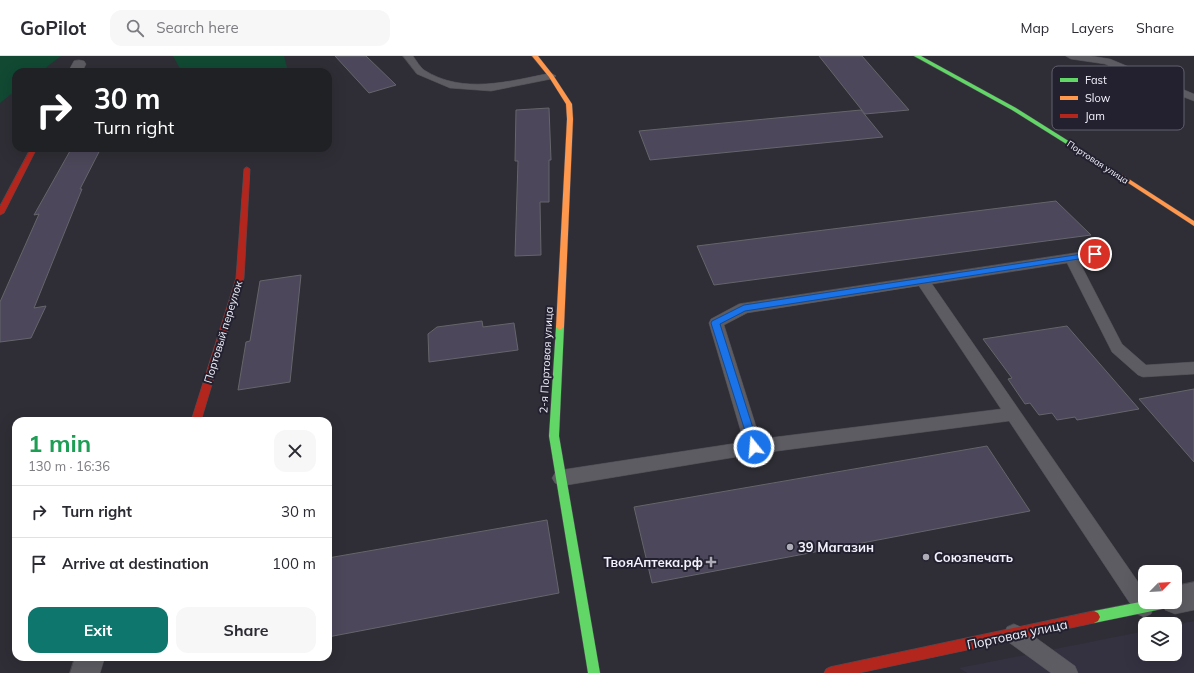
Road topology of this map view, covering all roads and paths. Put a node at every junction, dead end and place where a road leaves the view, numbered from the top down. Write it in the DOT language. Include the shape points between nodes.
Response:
graph roads {
  1 [pos="408,56"];
  2 [pos="535,56"];
  3 [pos="917,56"];
  4 [pos="1071,56"];
  5 [pos="1106,58"];
  6 [pos="1123,66"];
  7 [pos="551,76"];
  8 [pos="1184,94"];
  9 [pos="1194,98"];
  10 [pos="32,152"];
  11 [pos="247,170"];
  12 [pos="0,213"];
  13 [pos="1194,224"];
  14 [pos="1095,254"];
  15 [pos="1070,258"];
  16 [pos="922,280"];
  17 [pos="1194,368"];
  18 [pos="1014,414"];
  19 [pos="197,417"];
  20 [pos="754,447"];
  21 [pos="561,478"];
  22 [pos="1194,596"];
  23 [pos="1138,598"];
  24 [pos="1182,599"];
  25 [pos="1138,608"];
  26 [pos="1014,634"];
  27 [pos="89,661"];
  28 [pos="867,666"];
  29 [pos="85,673"];
  30 [pos="594,673"];
  31 [pos="830,673"];
  32 [pos="878,673"];
  33 [pos="1068,673"];
  1 -- 7 [label="lane" via="420,72 450,85 492,88"];
  2 -- 7 [label="street, 2-я Портовая улица"];
  3 -- 13 [label="street, Портовая улица" via="1014,109"];
  4 -- 5 [label="lane"];
  5 -- 6 [label="lane"];
  7 -- 21 [label="street, 2-я Портовая улица" via="569,104 570,119 554,436"];
  8 -- 9 [label="lane"];
  10 -- 12 [label="street"];
  11 -- 19 [label="street, Портовый переулок" via="240,278"];
  14 -- 15 [label="lane"];
  15 -- 16 [label="lane"];
  15 -- 17 [label="lane" via="1117,348 1142,371"];
  16 -- 18 [label="lane"];
  16 -- 20 [label="lane" via="744,308 716,323"];
  18 -- 20 [label="lane"];
  18 -- 23 [label="lane"];
  20 -- 21 [label="lane"];
  21 -- 30 [label="street, 2-я Портовая улица"];
  22 -- 24 [label="street"];
  25 -- 26 [label="street, Портовая улица"];
  26 -- 28 [label="street, Портовая улица"];
  26 -- 33 [label="lane"];
  27 -- 29 [label="street"];
  28 -- 31 [label="street, Портовая улица"];
  28 -- 32 [label="street"];
}
